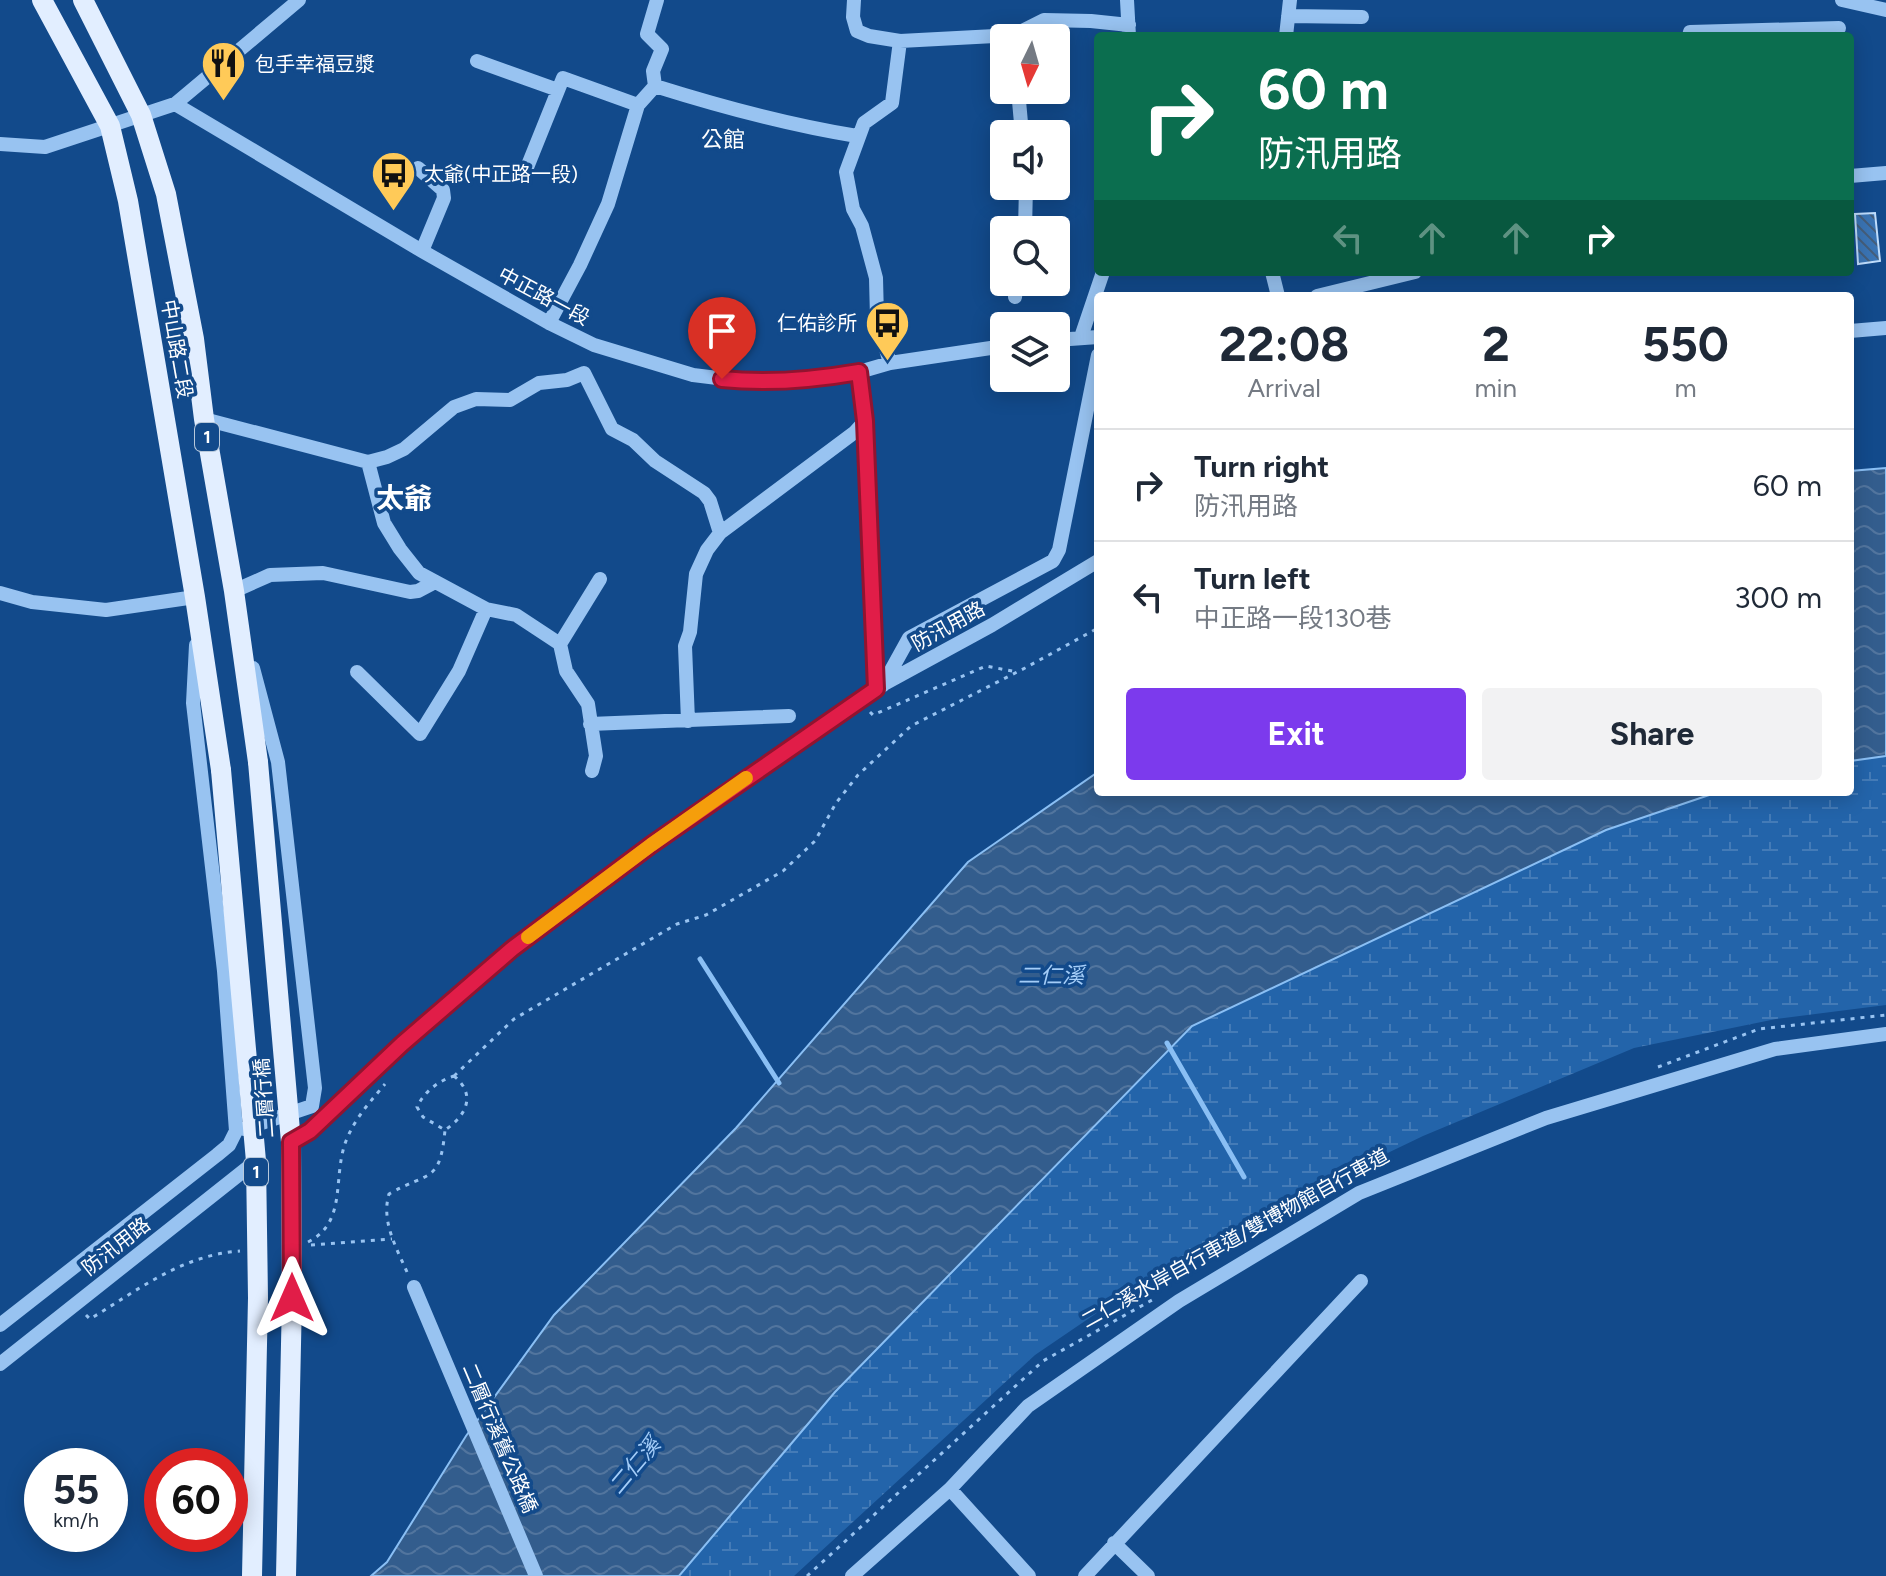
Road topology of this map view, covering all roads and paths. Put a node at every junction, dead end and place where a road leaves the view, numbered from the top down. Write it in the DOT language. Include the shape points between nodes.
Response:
graph roads {
  1 [pos="42,0"];
  2 [pos="83,0"];
  3 [pos="299,0"];
  4 [pos="657,0"];
  5 [pos="854,0"];
  6 [pos="1127,0"];
  7 [pos="1290,0"];
  8 [pos="1842,0"];
  9 [pos="1886,10"];
  10 [pos="1288,16"];
  11 [pos="1362,17"];
  12 [pos="1037,24"];
  13 [pos="1129,31"];
  14 [pos="1286,32"];
  15 [pos="1839,32"];
  16 [pos="990,38"];
  17 [pos="900,41"];
  18 [pos="477,61"];
  19 [pos="655,86"];
  20 [pos="558,90"];
  21 [pos="175,104"];
  22 [pos="638,105"];
  23 [pos="141,115"];
  24 [pos="110,126"];
  25 [pos="857,136"];
  26 [pos="0,144"];
  27 [pos="418,168"];
  28 [pos="526,170"];
  29 [pos="1886,173"];
  30 [pos="1854,176"];
  31 [pos="422,251"];
  32 [pos="1364,278"];
  33 [pos="1327,292"];
  34 [pos="1094,299"];
  35 [pos="549,323"];
  36 [pos="1886,328"];
  37 [pos="1854,331"];
  38 [pos="1081,337"];
  39 [pos="1094,337"];
  40 [pos="1070,338"];
  41 [pos="594,345"];
  42 [pos="990,348"];
  43 [pos="890,363"];
  44 [pos="859,372"];
  45 [pos="584,373"];
  46 [pos="1094,375"];
  47 [pos="204,419"];
  48 [pos="865,421"];
  49 [pos="368,462"];
  50 [pos="720,533"];
  51 [pos="1094,563"];
  52 [pos="600,579"];
  53 [pos="435,582"];
  54 [pos="234,591"];
  55 [pos="0,593"];
  56 [pos="195,597"];
  57 [pos="486,609"];
  58 [pos="237,612"];
  59 [pos="198,619"];
  60 [pos="1094,630"];
  61 [pos="560,644"];
  62 [pos="357,672"];
  63 [pos="1017,672"];
  64 [pos="879,687"];
  65 [pos="859,701"];
  66 [pos="789,716"];
  67 [pos="688,721"];
  68 [pos="590,724"];
  69 [pos="258,762"];
  70 [pos="221,770"];
  71 [pos="592,771"];
  72 [pos="1886,1015"];
  73 [pos="1886,1034"];
  74 [pos="381,1065"];
  75 [pos="1654,1068"];
  76 [pos="454,1076"];
  77 [pos="445,1130"];
  78 [pos="236,1131"];
  79 [pos="291,1142"];
  80 [pos="256,1161"];
  81 [pos="392,1239"];
  82 [pos="241,1251"];
  83 [pos="1361,1281"];
  84 [pos="414,1287"];
  85 [pos="1152,1299"];
  86 [pos="77,1302"];
  87 [pos="0,1325"];
  88 [pos="0,1364"];
  89 [pos="950,1489"];
  90 [pos="1114,1543"];
  91 [pos="252,1576"];
  92 [pos="286,1576"];
  93 [pos="536,1576"];
  94 [pos="807,1576"];
  95 [pos="852,1576"];
  96 [pos="1029,1576"];
  97 [pos="1085,1576"];
  98 [pos="1148,1576"];
  1 -- 24 [label="main road, 中山路二段 / 1"];
  2 -- 23 [label="main road, 中山路二段 / 1"];
  3 -- 21 [label="street"];
  4 -- 19 [label="street" via="647,34 662,49 653,71"];
  5 -- 17 [label="street" via="857,31"];
  6 -- 13 [label="street"];
  7 -- 10 [label="street"];
  8 -- 9 [label="street"];
  8 -- 15 [label="street"];
  10 -- 11 [label="street"];
  10 -- 14 [label="street"];
  12 -- 13 [label="street" via="1091,21"];
  16 -- 17 [label="street"];
  17 -- 25 [label="street" via="892,103 864,123"];
  18 -- 20 [label="street"];
  19 -- 22 [label="street"];
  19 -- 25 [label="street" via="782,122"];
  20 -- 22 [label="street" via="563,78"];
  20 -- 28 [label="street"];
  21 -- 23 [label="street"];
  21 -- 31 [label="street, 中正路一段"];
  22 -- 35 [label="street" via="608,204"];
  23 -- 24 [label="street"];
  23 -- 47 [label="main road, 中山路二段 / 1" via="166,194"];
  24 -- 26 [label="street" via="45,147"];
  24 -- 56 [label="main road, 中山路二段 / 1" via="128,201"];
  25 -- 43 [label="street" via="846,172 876,278 877,318"];
  27 -- 31 [label="street" via="443,190 444,198"];
  29 -- 30 [label="street"];
  31 -- 35 [label="street, 中正路一段"];
  32 -- 33 [label="street"];
  34 -- 38 [label="street"];
  35 -- 41 [label="street, 中正路一段"];
  36 -- 37 [label="street"];
  38 -- 39 [label="street"];
  38 -- 40 [label="street"];
  41 -- 44 [label="street, 中正路一段" via="693,375 750,382"];
  41 -- 45 [label="street"];
  42 -- 43 [label="street, 中正路一段"];
  43 -- 44 [label="street, 中正路一段"];
  44 -- 48 [label="street"];
  45 -- 49 [label="street" via="539,383 510,400 476,399 454,407 404,449"];
  45 -- 50 [label="street" via="612,429 704,493"];
  46 -- 64 [label="street" via="1053,561 909,638"];
  47 -- 49 [label="street"];
  47 -- 54 [label="main road, 中山路二段 / 1"];
  48 -- 50 [label="street"];
  48 -- 64 [label="street"];
  49 -- 53 [label="street" via="384,523 419,573"];
  50 -- 67 [label="street" via="696,574 685,646"];
  51 -- 64 [label="street, 防汛用路"];
  52 -- 61 [label="street"];
  53 -- 54 [label="street" via="410,592 329,574 270,575"];
  53 -- 57 [label="street"];
  54 -- 58 [label="main road, 中山路二段 / 1"];
  55 -- 56 [label="street" via="67,608 106,610"];
  56 -- 59 [label="main road, 中山路二段 / 1"];
  57 -- 61 [label="street" via="516,615"];
  57 -- 62 [label="street" via="459,671 420,734"];
  58 -- 69 [label="main road, 中山路二段 / 1"];
  58 -- 78 [label="street" via="278,762 315,1088 312,1106"];
  59 -- 70 [label="main road, 中山路二段 / 1"];
  59 -- 78 [label="street" via="193,703 224,971"];
  60 -- 63 [label="path"];
  61 -- 68 [label="street" via="566,671 588,704"];
  63 -- 65 [label="path" via="986,666 873,715"];
  63 -- 76 [label="path" via="911,726 858,775 815,841 783,871 706,915 677,924 514,1019"];
  64 -- 65 [label="street, 防汛用路"];
  65 -- 74 [label="street, 防汛用路" via="512,949"];
  66 -- 67 [label="street"];
  67 -- 68 [label="street"];
  68 -- 71 [label="street" via="596,756"];
  69 -- 79 [label="main road, 二層行橋 / 1, bridge"];
  70 -- 80 [label="main road, 二層行橋 / 1, bridge"];
  72 -- 75 [label="path" via="1759,1029"];
  73 -- 89 [label="street" via="1775,1049 1546,1118 1359,1193 1179,1301 1028,1406"];
  74 -- 79 [label="street, 防汛用路"];
  74 -- 81 [label="path" via="393,1074 355,1119 344,1145 332,1222 323,1235 302,1246"];
  76 -- 77 [label="path" via="462,1083 467,1108"];
  76 -- 77 [label="path" via="432,1088 417,1107"];
  77 -- 81 [label="path" via="438,1167 429,1177 389,1194"];
  78 -- 87 [label="street" via="217,1155"];
  79 -- 92 [label="main road, 二層行橋 / 1, bridge"];
  80 -- 86 [label="street, 防汛用路"];
  80 -- 91 [label="main road, 二層行橋 / 1, bridge"];
  81 -- 84 [label="path"];
  82 -- 86 [label="path" via="211,1253 177,1267 90,1319"];
  83 -- 90 [label="street"];
  84 -- 93 [label="street, 二層行溪舊公路橋"];
  85 -- 94 [label="path, 二仁溪水岸自行車道/雙博物館自行車道" via="1043,1361"];
  86 -- 88 [label="street, 防汛用路"];
  89 -- 95 [label="street"];
  89 -- 96 [label="street"];
  90 -- 97 [label="street"];
  90 -- 98 [label="street"];
}
